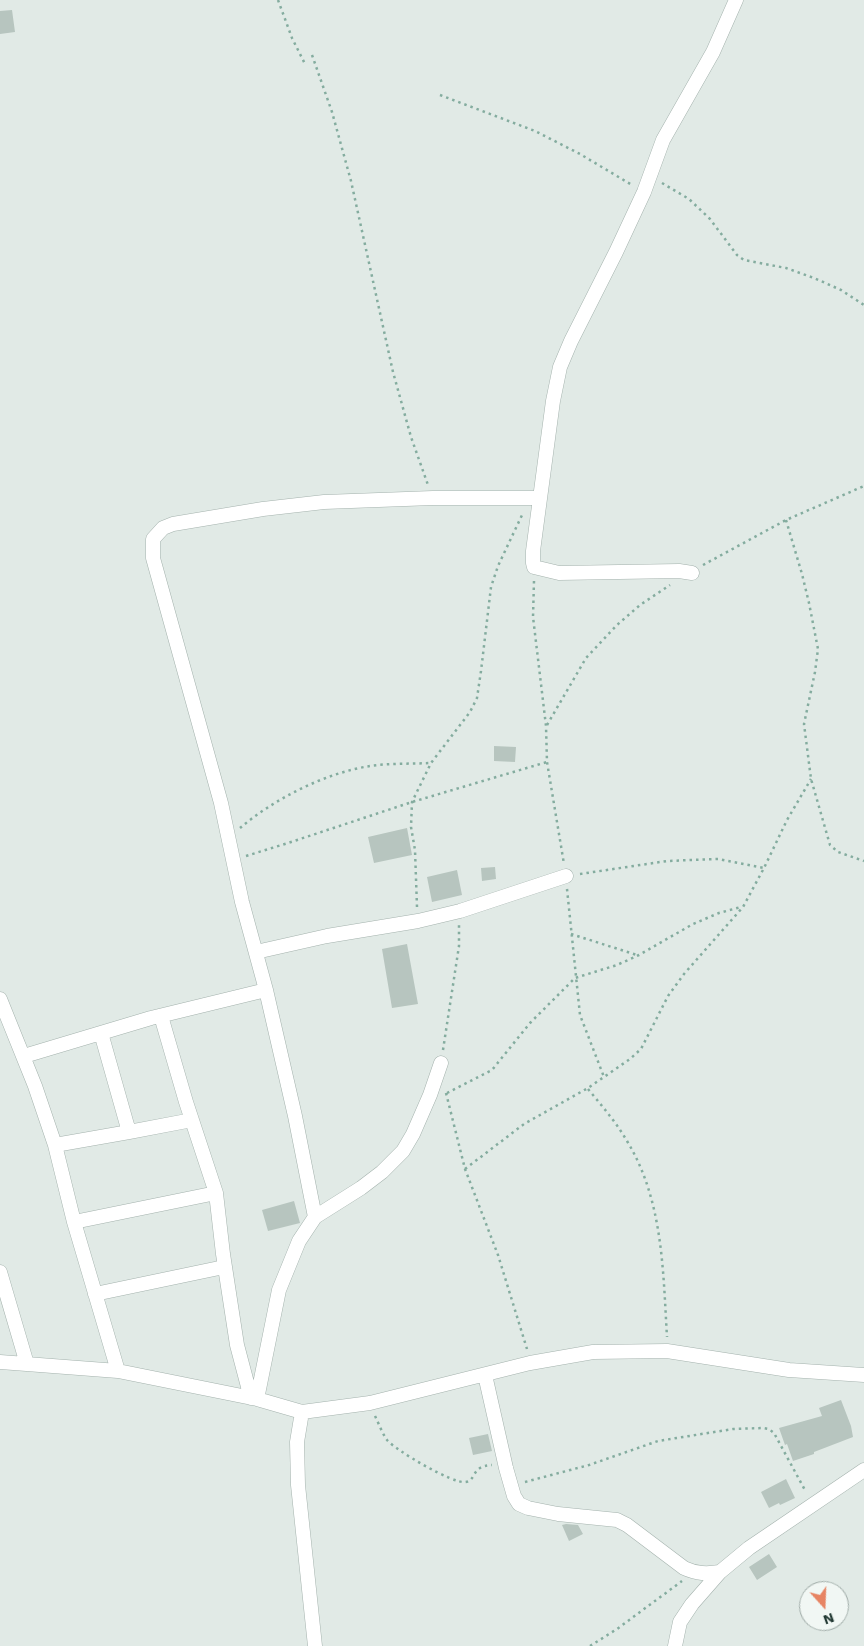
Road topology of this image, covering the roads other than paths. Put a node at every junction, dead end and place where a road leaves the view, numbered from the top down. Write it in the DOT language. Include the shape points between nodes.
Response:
graph roads {
  1 [pos="736,0"];
  2 [pos="535,498"];
  3 [pos="692,573"];
  4 [pos="566,876"];
  5 [pos="256,952"];
  6 [pos="266,990"];
  7 [pos="0,999"];
  8 [pos="161,1016"];
  9 [pos="101,1033"];
  10 [pos="24,1056"];
  11 [pos="441,1063"];
  12 [pos="192,1120"];
  13 [pos="129,1132"];
  14 [pos="55,1145"];
  15 [pos="216,1194"];
  16 [pos="315,1217"];
  17 [pos="74,1222"];
  18 [pos="224,1267"];
  19 [pos="0,1272"];
  20 [pos="95,1294"];
  21 [pos="0,1362"];
  22 [pos="27,1364"];
  23 [pos="118,1371"];
  24 [pos="485,1375"];
  25 [pos="864,1375"];
  26 [pos="254,1399"];
  27 [pos="302,1412"];
  28 [pos="864,1470"];
  29 [pos="720,1572"];
  30 [pos="315,1646"];
  31 [pos="676,1646"];
  1 -- 2 [label="street" via="713,52 664,140 644,192 560,367"];
  2 -- 3 [label="street" via="534,567 559,573"];
  2 -- 5 [label="street" via="324,502 173,524 163,528 153,539 153,558 210,762"];
  4 -- 5 [label="street" via="460,911"];
  5 -- 6 [label="street"];
  6 -- 8 [label="street"];
  6 -- 16 [label="street"];
  7 -- 10 [label="street"];
  8 -- 9 [label="street"];
  8 -- 12 [label="street"];
  9 -- 10 [label="street"];
  9 -- 13 [label="street"];
  10 -- 14 [label="street"];
  11 -- 16 [label="street" via="414,1134 403,1151 361,1188"];
  12 -- 13 [label="street"];
  12 -- 15 [label="street"];
  13 -- 14 [label="street"];
  14 -- 17 [label="street"];
  15 -- 17 [label="street"];
  15 -- 18 [label="street"];
  16 -- 26 [label="street" via="299,1241 279,1290"];
  17 -- 20 [label="street"];
  18 -- 20 [label="street"];
  18 -- 26 [label="street" via="237,1346"];
  19 -- 22 [label="street"];
  20 -- 23 [label="street"];
  21 -- 22 [label="street"];
  22 -- 23 [label="street"];
  23 -- 26 [label="street"];
  24 -- 25 [label="street" via="593,1352 668,1351 789,1370"];
  24 -- 27 [label="street" via="370,1404"];
  24 -- 29 [label="street" via="506,1468 519,1504 566,1515 617,1520 694,1573"];
  26 -- 27 [label="street"];
  27 -- 30 [label="street" via="297,1442 298,1485"];
  28 -- 29 [label="street" via="749,1548"];
  29 -- 31 [label="street" via="680,1622"];
}
